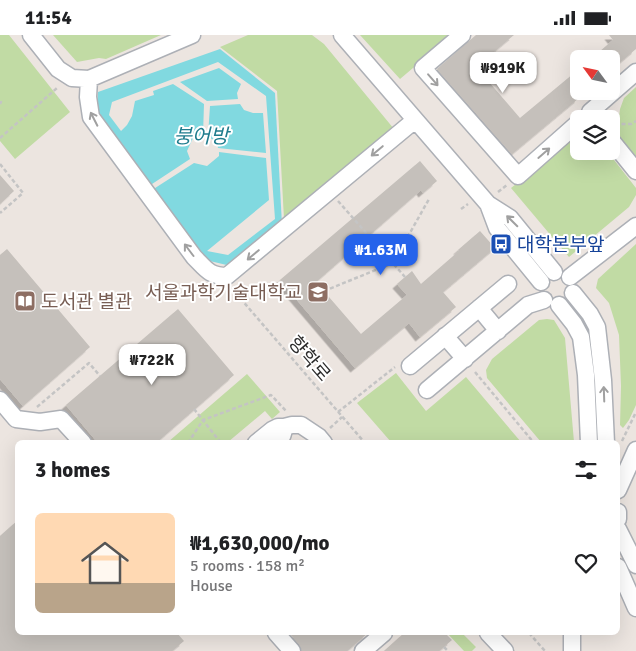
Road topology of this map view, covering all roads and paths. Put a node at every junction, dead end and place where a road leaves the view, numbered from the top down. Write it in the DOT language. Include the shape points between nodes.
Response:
graph roads {
  1 [pos="31,35"];
  2 [pos="192,35"];
  3 [pos="342,35"];
  4 [pos="462,35"];
  5 [pos="636,72"];
  6 [pos="89,79"];
  7 [pos="57,89"];
  8 [pos="596,110"];
  9 [pos="415,120"];
  10 [pos="636,121"];
  11 [pos="620,129"];
  12 [pos="570,132"];
  13 [pos="0,138"];
  14 [pos="620,144"];
  15 [pos="0,165"];
  16 [pos="636,171"];
  17 [pos="336,198"];
  18 [pos="429,199"];
  19 [pos="469,202"];
  20 [pos="461,209"];
  21 [pos="0,213"];
  22 [pos="636,226"];
  23 [pos="393,263"];
  24 [pos="405,277"];
  25 [pos="560,281"];
  26 [pos="508,284"];
  27 [pos="234,291"];
  28 [pos="324,291"];
  29 [pos="552,303"];
  30 [pos="479,308"];
  31 [pos="498,331"];
  32 [pos="446,336"];
  33 [pos="470,365"];
  34 [pos="410,366"];
  35 [pos="390,371"];
  36 [pos="100,376"];
  37 [pos="427,390"];
  38 [pos="0,400"];
  39 [pos="194,409"];
  40 [pos="338,412"];
  41 [pos="636,412"];
  42 [pos="23,420"];
  43 [pos="203,420"];
  44 [pos="291,426"];
  45 [pos="80,440"];
  46 [pos="190,440"];
  47 [pos="219,440"];
  48 [pos="260,440"];
  49 [pos="281,440"];
  50 [pos="322,440"];
  51 [pos="362,440"];
  52 [pos="532,440"];
  53 [pos="588,440"];
  54 [pos="614,440"];
  55 [pos="615,440"];
  56 [pos="636,450"];
  57 [pos="620,486"];
  58 [pos="620,533"];
  59 [pos="636,565"];
  60 [pos="620,571"];
  61 [pos="636,607"];
  62 [pos="278,635"];
  63 [pos="382,635"];
  64 [pos="490,635"];
  65 [pos="531,635"];
  66 [pos="572,635"];
  67 [pos="444,647"];
  68 [pos="292,651"];
  69 [pos="363,651"];
  70 [pos="448,651"];
  71 [pos="504,651"];
  72 [pos="545,651"];
  73 [pos="572,651"];
  1 -- 6 [label="lane" via="58,69 72,78"];
  2 -- 6 [label="lane"];
  3 -- 9 [label="lane"];
  4 -- 12 [label="lane, one-way" via="423,68 518,176"];
  5 -- 8 [label="lane"];
  9 -- 6 [label="lane, one-way" via="227,276 218,276 208,272 194,257 91,117"];
  7 -- 13 [label="path"];
  9 -- 25 [label="lane" via="488,204 510,218"];
  10 -- 11 [label="path"];
  14 -- 16 [label="lane"];
  15 -- 21 [label="path" via="23,193"];
  17 -- 23 [label="path"];
  18 -- 23 [label="path"];
  19 -- 20 [label="path"];
  22 -- 25 [label="lane"];
  23 -- 24 [label="path"];
  23 -- 28 [label="path"];
  25 -- 29 [label="lane" via="570,299 566,303"];
  25 -- 29 [label="lane" via="540,288 541,294"];
  54 -- 25 [label="lane, one-way" via="597,327 590,314"];
  26 -- 30 [label="lane"];
  27 -- 40 [label="path, 향학로"];
  29 -- 31 [label="lane" via="528,305"];
  29 -- 53 [label="lane" via="574,324 581,337"];
  30 -- 31 [label="lane"];
  30 -- 32 [label="lane"];
  31 -- 33 [label="lane"];
  32 -- 33 [label="lane"];
  32 -- 34 [label="lane"];
  33 -- 37 [label="lane"];
  33 -- 52 [label="path"];
  35 -- 40 [label="path"];
  36 -- 42 [label="path" via="89,363"];
  38 -- 42 [label="lane" via="16,419"];
  39 -- 43 [label="path"];
  40 -- 51 [label="path, 향학로"];
  41 -- 55 [label="path"];
  42 -- 45 [label="lane" via="61,419"];
  43 -- 44 [label="path" via="272,395"];
  43 -- 46 [label="path"];
  43 -- 47 [label="path"];
  44 -- 48 [label="lane" via="278,427"];
  44 -- 49 [label="lane"];
  44 -- 50 [label="lane" via="301,425"];
  56 -- 57 [label="lane"];
  58 -- 59 [label="lane"];
  60 -- 61 [label="lane"];
  62 -- 68 [label="lane"];
  63 -- 69 [label="lane"];
  64 -- 71 [label="lane"];
  65 -- 72 [label="path"];
  66 -- 73 [label="lane"];
  67 -- 70 [label="path"];
}
